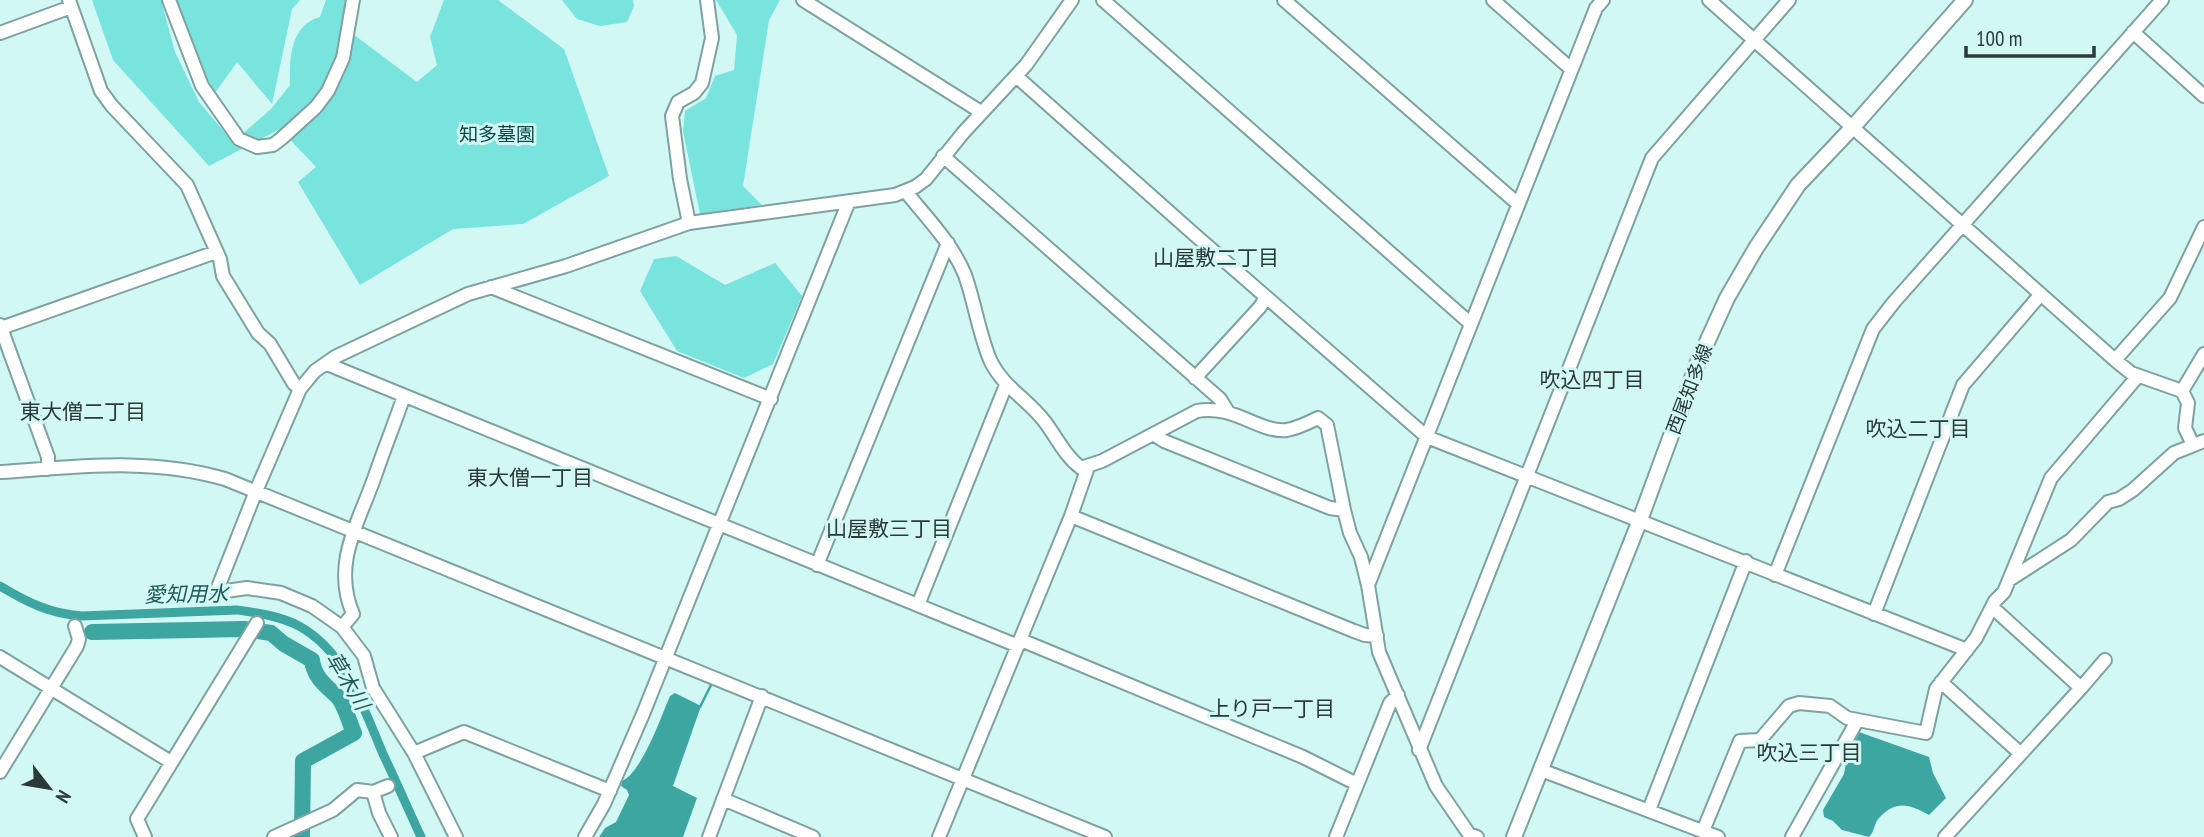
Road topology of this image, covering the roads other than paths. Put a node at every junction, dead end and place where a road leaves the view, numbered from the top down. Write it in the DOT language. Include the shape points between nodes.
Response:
graph roads {
  1 [pos="169,0"];
  2 [pos="354,0"];
  3 [pos="707,0"];
  4 [pos="803,0"];
  5 [pos="1102,0"];
  6 [pos="1284,0"];
  7 [pos="1493,0"];
  8 [pos="1603,0"];
  9 [pos="1709,0"];
  10 [pos="1789,0"];
  11 [pos="1965,0"];
  12 [pos="2162,0"];
  13 [pos="1066,2"];
  14 [pos="70,3"];
  15 [pos="2133,32"];
  16 [pos="0,33"];
  17 [pos="1754,40"];
  18 [pos="1572,69"];
  19 [pos="1016,76"];
  20 [pos="2204,96"];
  21 [pos="981,112"];
  22 [pos="1852,128"];
  23 [pos="943,156"];
  24 [pos="906,192"];
  25 [pos="849,201"];
  26 [pos="1518,204"];
  27 [pos="689,223"];
  28 [pos="1962,226"];
  29 [pos="2204,227"];
  30 [pos="948,243"];
  31 [pos="216,252"];
  32 [pos="491,287"];
  33 [pos="2041,294"];
  34 [pos="1266,297"];
  35 [pos="1471,324"];
  36 [pos="1,326"];
  37 [pos="2204,354"];
  38 [pos="2115,360"];
  39 [pos="327,364"];
  40 [pos="2137,376"];
  41 [pos="1195,378"];
  42 [pos="1006,385"];
  43 [pos="300,389"];
  44 [pos="2182,391"];
  45 [pos="404,396"];
  46 [pos="771,400"];
  47 [pos="1228,412"];
  48 [pos="1153,433"];
  49 [pos="1427,437"];
  50 [pos="2198,443"];
  51 [pos="1088,467"];
  52 [pos="48,469"];
  53 [pos="0,472"];
  54 [pos="1527,477"];
  55 [pos="256,491"];
  56 [pos="1344,510"];
  57 [pos="1071,516"];
  58 [pos="1640,520"];
  59 [pos="720,525"];
  60 [pos="353,531"];
  61 [pos="1746,561"];
  62 [pos="817,565"];
  63 [pos="1775,575"];
  64 [pos="2008,581"];
  65 [pos="1368,585"];
  66 [pos="918,605"];
  67 [pos="1992,607"];
  68 [pos="1874,614"];
  69 [pos="257,622"];
  70 [pos="75,626"];
  71 [pos="342,627"];
  72 [pos="1377,636"];
  73 [pos="1019,643"];
  74 [pos="1967,650"];
  75 [pos="0,657"];
  76 [pos="666,659"];
  77 [pos="2105,660"];
  78 [pos="1941,681"];
  79 [pos="51,688"];
  80 [pos="2081,688"];
  81 [pos="1398,695"];
  82 [pos="762,696"];
  83 [pos="1857,721"];
  84 [pos="1419,750"];
  85 [pos="414,753"];
  86 [pos="2021,754"];
  87 [pos="170,762"];
  88 [pos="1541,770"];
  89 [pos="0,772"];
  90 [pos="963,779"];
  91 [pos="1357,784"];
  92 [pos="388,786"];
  93 [pos="610,791"];
  94 [pos="373,792"];
  95 [pos="723,799"];
  96 [pos="1649,810"];
  97 [pos="1703,831"];
  98 [pos="1472,836"];
  99 [pos="145,837"];
  100 [pos="274,837"];
  101 [pos="391,837"];
  102 [pos="456,837"];
  103 [pos="585,837"];
  104 [pos="709,837"];
  105 [pos="813,837"];
  106 [pos="939,837"];
  107 [pos="1105,837"];
  108 [pos="1336,837"];
  109 [pos="1514,837"];
  110 [pos="1718,837"];
  111 [pos="1792,837"];
  112 [pos="1945,837"];
  1 -- 2 [label="street" via="202,86 233,132 257,147 282,138 328,91 343,58"];
  3 -- 27 [label="street" via="712,38 702,83 678,102 672,116"];
  4 -- 21 [label="street"];
  5 -- 35 [label="street"];
  6 -- 26 [label="street"];
  7 -- 18 [label="street"];
  8 -- 18 [label="street"];
  9 -- 17 [label="street"];
  10 -- 17 [label="street"];
  11 -- 22 [label="main road, 西尾知多線"];
  12 -- 15 [label="street"];
  13 -- 19 [label="street"];
  14 -- 16 [label="street"];
  14 -- 31 [label="street" via="101,91 187,185"];
  15 -- 20 [label="street"];
  15 -- 28 [label="street"];
  17 -- 22 [label="street"];
  17 -- 54 [label="street" via="1652,158"];
  18 -- 26 [label="street"];
  19 -- 21 [label="street"];
  19 -- 34 [label="street"];
  21 -- 23 [label="street"];
  22 -- 28 [label="street"];
  22 -- 58 [label="main road, 西尾知多線" via="1798,185 1727,298 1698,362"];
  23 -- 24 [label="street" via="926,179"];
  23 -- 41 [label="street"];
  24 -- 25 [label="street"];
  24 -- 30 [label="street"];
  25 -- 27 [label="street"];
  25 -- 46 [label="street"];
  26 -- 35 [label="street"];
  27 -- 32 [label="street"];
  28 -- 33 [label="street"];
  28 -- 63 [label="street" via="1873,329"];
  29 -- 38 [label="street" via="2170,298"];
  30 -- 42 [label="street" via="964,274 991,362"];
  30 -- 62 [label="street"];
  31 -- 36 [label="street"];
  31 -- 43 [label="street" via="223,276 257,334 270,344"];
  32 -- 39 [label="street" via="416,318"];
  32 -- 46 [label="street"];
  33 -- 38 [label="street"];
  33 -- 68 [label="street" via="1963,385"];
  34 -- 41 [label="street"];
  34 -- 49 [label="street"];
  35 -- 49 [label="street"];
  36 -- 52 [label="street" via="48,457"];
  37 -- 44 [label="street"];
  38 -- 40 [label="street"];
  39 -- 43 [label="street"];
  39 -- 45 [label="street"];
  40 -- 44 [label="street"];
  40 -- 64 [label="street" via="2051,478"];
  41 -- 47 [label="street"];
  42 -- 51 [label="street" via="1040,416 1071,461"];
  42 -- 66 [label="street"];
  43 -- 55 [label="street"];
  44 -- 50 [label="street" via="2188,403 2185,428"];
  45 -- 59 [label="street"];
  45 -- 60 [label="street"];
  46 -- 59 [label="street"];
  47 -- 48 [label="street" via="1197,411"];
  47 -- 56 [label="street" via="1284,430 1318,418 1327,425"];
  48 -- 51 [label="street"];
  48 -- 56 [label="street"];
  49 -- 54 [label="street"];
  49 -- 65 [label="street"];
  50 -- 64 [label="street" via="2174,453 2126,495 2109,502 2071,540"];
  51 -- 57 [label="street"];
  52 -- 53 [label="street"];
  52 -- 55 [label="street" via="173,467"];
  54 -- 58 [label="street"];
  54 -- 84 [label="street"];
  55 -- 60 [label="street"];
  55 -- 71 [label="street" via="217,590 281,593 312,606"];
  56 -- 65 [label="street"];
  57 -- 72 [label="street" via="1353,631"];
  57 -- 73 [label="street"];
  58 -- 61 [label="street"];
  58 -- 88 [label="main road, 西尾知多線"];
  59 -- 62 [label="street"];
  59 -- 76 [label="street"];
  60 -- 71 [label="street" via="344,583 353,614"];
  60 -- 76 [label="street"];
  61 -- 63 [label="street"];
  61 -- 96 [label="street"];
  62 -- 66 [label="street"];
  63 -- 68 [label="street"];
  64 -- 67 [label="street"];
  65 -- 72 [label="street"];
  66 -- 73 [label="street"];
  67 -- 74 [label="street"];
  67 -- 80 [label="street"];
  68 -- 74 [label="street"];
  69 -- 87 [label="street"];
  70 -- 79 [label="street" via="77,646"];
  71 -- 85 [label="street" via="363,656 373,688"];
  72 -- 81 [label="street"];
  73 -- 90 [label="street"];
  73 -- 91 [label="street" via="1303,757"];
  74 -- 78 [label="street"];
  75 -- 79 [label="street"];
  76 -- 82 [label="street"];
  76 -- 93 [label="street"];
  77 -- 80 [label="street"];
  78 -- 83 [label="street" via="1926,733"];
  78 -- 86 [label="street"];
  79 -- 87 [label="street"];
  79 -- 89 [label="street"];
  80 -- 86 [label="street"];
  81 -- 84 [label="street"];
  81 -- 91 [label="street" via="1390,703"];
  82 -- 90 [label="street"];
  82 -- 95 [label="street"];
  83 -- 97 [label="street" via="1829,706 1799,703 1789,706 1760,740 1740,741"];
  83 -- 111 [label="street"];
  84 -- 98 [label="street" via="1436,786"];
  85 -- 93 [label="street" via="464,732"];
  85 -- 102 [label="street"];
  86 -- 112 [label="street"];
  87 -- 99 [label="street" via="136,819"];
  88 -- 96 [label="street"];
  88 -- 109 [label="main road, 西尾知多線"];
  90 -- 106 [label="street"];
  90 -- 107 [label="street"];
  91 -- 108 [label="street"];
  92 -- 94 [label="street"];
  93 -- 103 [label="street"];
  94 -- 100 [label="street" via="357,790 332,810"];
  94 -- 101 [label="street"];
  95 -- 104 [label="street"];
  95 -- 105 [label="street"];
  96 -- 97 [label="street"];
  97 -- 110 [label="street"];
}
